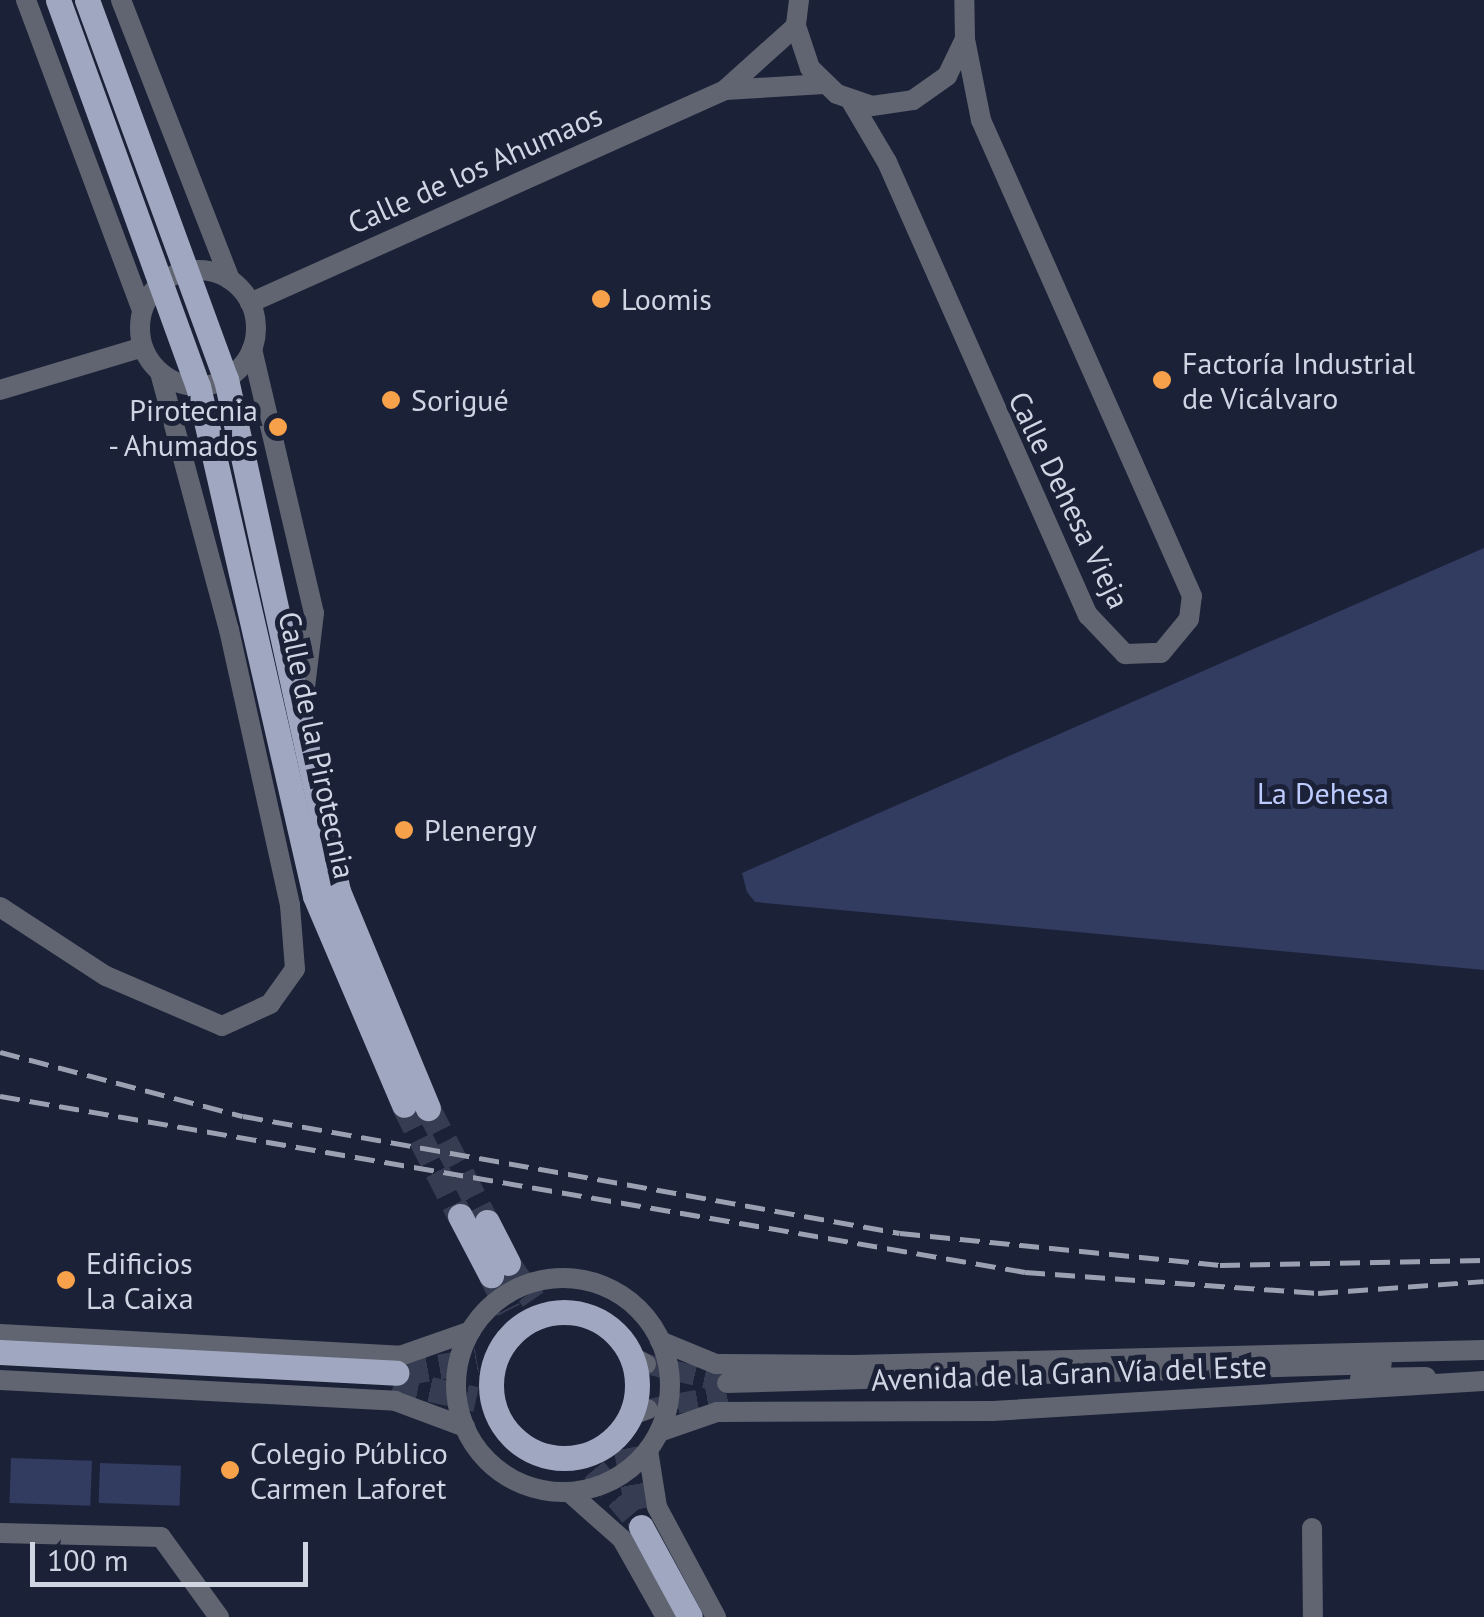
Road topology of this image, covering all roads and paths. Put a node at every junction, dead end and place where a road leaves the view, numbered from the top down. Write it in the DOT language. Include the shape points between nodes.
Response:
graph roads {
  1 [pos="26,0"];
  2 [pos="58,0"];
  3 [pos="87,0"];
  4 [pos="121,0"];
  5 [pos="799,0"];
  6 [pos="982,0"];
  7 [pos="965,19"];
  8 [pos="796,26"];
  9 [pos="824,84"];
  10 [pos="725,90"];
  11 [pos="851,101"];
  12 [pos="190,271"];
  13 [pos="230,280"];
  14 [pos="162,283"];
  15 [pos="250,304"];
  16 [pos="142,311"];
  17 [pos="143,347"];
  18 [pos="252,348"];
  19 [pos="160,372"];
  20 [pos="226,379"];
  21 [pos="198,386"];
  22 [pos="0,390"];
  23 [pos="302,704"];
  24 [pos="0,907"];
  25 [pos="460,1216"];
  26 [pos="487,1222"];
  27 [pos="470,1331"];
  28 [pos="0,1334"];
  29 [pos="660,1340"];
  30 [pos="0,1352"];
  31 [pos="1484,1352"];
  32 [pos="0,1364"];
  33 [pos="1484,1379"];
  34 [pos="0,1380"];
  35 [pos="465,1428"];
  36 [pos="639,1430"];
  37 [pos="569,1492"];
  38 [pos="642,1527"];
  39 [pos="1312,1528"];
  40 [pos="0,1533"];
  41 [pos="218,1617"];
  42 [pos="666,1617"];
  43 [pos="690,1617"];
  44 [pos="716,1617"];
  45 [pos="1313,1617"];
  1 -- 16 [label="street"];
  2 -- 14 [label="main road, Calle de la Pirotecnia"];
  3 -- 12 [label="main road, Calle de la Pirotecnia"];
  4 -- 13 [label="street"];
  5 -- 8 [label="street"];
  6 -- 7 [label="street"];
  7 -- 11 [label="street" via="946,76 922,96 893,106"];
  7 -- 11 [label="street, Calle Dehesa Vieja" via="981,120 1192,596 1189,619 1160,652 1125,654 1088,615 888,162"];
  8 -- 9 [label="street"];
  8 -- 10 [label="street, Calle de los Ahumaos"];
  9 -- 10 [label="street, Calle de los Ahumaos"];
  9 -- 11 [label="street"];
  10 -- 15 [label="street, Calle de los Ahumaos"];
  12 -- 13 [label="street"];
  12 -- 14 [label="street"];
  12 -- 20 [label="main road, Calle de la Pirotecnia"];
  13 -- 15 [label="street"];
  14 -- 16 [label="street"];
  14 -- 21 [label="main road, Calle de la Pirotecnia"];
  15 -- 18 [label="street, Calle de la Pirotecnia"];
  16 -- 17 [label="street"];
  17 -- 19 [label="street, Calle de la Pirotecnia"];
  17 -- 22 [label="street"];
  18 -- 20 [label="street"];
  18 -- 23 [label="street, Calle de la Pirotecnia" via="314,613"];
  19 -- 21 [label="street"];
  19 -- 24 [label="street, Calle de la Pirotecnia" via="290,905 290,978 248,1019 222,1026 106,976"];
  20 -- 21 [label="street"];
  20 -- 23 [label="main road, Calle de la Pirotecnia"];
  21 -- 23 [label="main road, Calle de la Pirotecnia" via="315,896 416,1107 338,892"];
  25 -- 26 [label="main road" via="499,1269"];
  27 -- 28 [label="street" via="400,1356"];
  27 -- 29 [label="street" via="522,1286 574,1279 630,1302"];
  27 -- 35 [label="street" via="456,1381"];
  29 -- 31 [label="street, Avenida de la Gran Vía del Este" via="702,1362 755,1364"];
  29 -- 36 [label="street" via="670,1380"];
  30 -- 32 [label="main road" via="395,1377"];
  31 -- 33 [label="street, Avenida de la Gran Vía del Este" via="1120,1378 728,1388"];
  33 -- 36 [label="street, Avenida de la Gran Vía del Este" via="993,1410 717,1412"];
  34 -- 35 [label="street" via="395,1401"];
  35 -- 37 [label="street" via="504,1474"];
  36 -- 36 [label="main road" via="638,1360 599,1321 543,1306 500,1338 486,1404 526,1447 582,1463"];
  36 -- 37 [label="street, Avenida de la Gran Vía del Este" via="614,1479"];
  36 -- 44 [label="street" via="657,1507"];
  37 -- 42 [label="street" via="622,1539"];
  38 -- 43 [label="main road"];
  39 -- 45 [label="street"];
  40 -- 41 [label="street" via="161,1537"];
}
